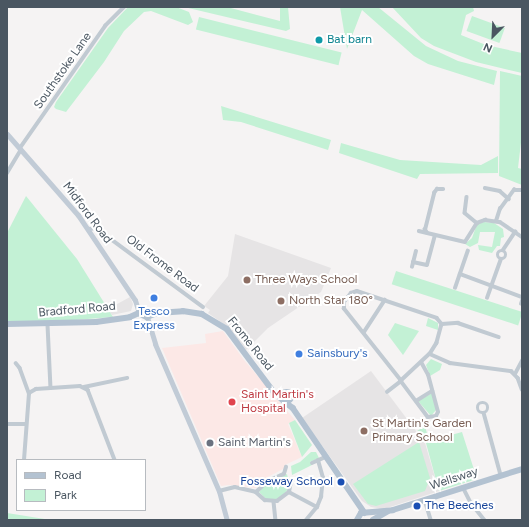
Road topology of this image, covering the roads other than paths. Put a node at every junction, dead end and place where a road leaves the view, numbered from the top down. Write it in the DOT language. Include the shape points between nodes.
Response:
graph roads {
  1 [pos="124,7"];
  2 [pos="7,134"];
  3 [pos="20,149"];
  4 [pos="7,173"];
  5 [pos="485,188"];
  6 [pos="443,189"];
  7 [pos="522,190"];
  8 [pos="467,197"];
  9 [pos="509,199"];
  10 [pos="496,221"];
  11 [pos="477,223"];
  12 [pos="89,229"];
  13 [pos="419,231"];
  14 [pos="515,232"];
  15 [pos="428,234"];
  16 [pos="435,236"];
  17 [pos="522,237"];
  18 [pos="503,250"];
  19 [pos="416,251"];
  20 [pos="468,251"];
  21 [pos="501,259"];
  22 [pos="413,262"];
  23 [pos="412,267"];
  24 [pos="460,274"];
  25 [pos="492,285"];
  26 [pos="455,288"];
  27 [pos="522,297"];
  28 [pos="487,298"];
  29 [pos="384,300"];
  30 [pos="203,307"];
  31 [pos="139,313"];
  32 [pos="147,317"];
  33 [pos="7,324"];
  34 [pos="442,324"];
  35 [pos="48,325"];
  36 [pos="364,332"];
  37 [pos="499,337"];
  38 [pos="430,354"];
  39 [pos="522,361"];
  40 [pos="16,363"];
  41 [pos="422,364"];
  42 [pos="515,374"];
  43 [pos="127,378"];
  44 [pos="266,381"];
  45 [pos="401,381"];
  46 [pos="84,387"];
  47 [pos="51,388"];
  48 [pos="522,389"];
  49 [pos="432,391"];
  50 [pos="285,392"];
  51 [pos="387,392"];
  52 [pos="29,394"];
  53 [pos="292,399"];
  54 [pos="416,401"];
  55 [pos="285,402"];
  56 [pos="484,412"];
  57 [pos="298,419"];
  58 [pos="7,424"];
  59 [pos="26,424"];
  60 [pos="323,458"];
  61 [pos="24,459"];
  62 [pos="114,459"];
  63 [pos="318,461"];
  64 [pos="312,464"];
  65 [pos="286,467"];
  66 [pos="522,469"];
  67 [pos="501,475"];
  68 [pos="291,482"];
  69 [pos="463,487"];
  70 [pos="219,491"];
  71 [pos="256,492"];
  72 [pos="289,492"];
  73 [pos="353,495"];
  74 [pos="425,500"];
  75 [pos="274,502"];
  76 [pos="317,507"];
  77 [pos="392,510"];
  78 [pos="366,513"];
  79 [pos="357,517"];
  80 [pos="227,520"];
  81 [pos="276,520"];
  82 [pos="306,520"];
  83 [pos="350,520"];
  84 [pos="372,520"];
  85 [pos="431,520"];
  86 [pos="485,520"];
  1 -- 3 [label="street, Southstoke Lane" via="105,26"];
  2 -- 3 [label="main road, Midford Road"];
  3 -- 4 [label="street, Southstoke Lane"];
  3 -- 12 [label="main road, Midford Road"];
  5 -- 9 [label="street" via="500,191"];
  6 -- 15 [label="street" via="434,192 424,230"];
  7 -- 9 [label="street" via="515,188"];
  8 -- 11 [label="street" via="465,213"];
  9 -- 10 [label="street" via="500,209"];
  10 -- 11 [label="street" via="485,220"];
  10 -- 14 [label="street"];
  11 -- 16 [label="street" via="466,242"];
  12 -- 30 [label="street, Old Frome Road" via="96,228"];
  12 -- 31 [label="main road, Midford Road" via="135,300"];
  13 -- 15 [label="street"];
  14 -- 17 [label="street"];
  14 -- 18 [label="street"];
  15 -- 16 [label="street"];
  16 -- 22 [label="street" via="427,265"];
  18 -- 21 [label="street" via="498,253"];
  18 -- 21 [label="street" via="506,256"];
  19 -- 22 [label="street"];
  20 -- 24 [label="street"];
  21 -- 25 [label="street"];
  22 -- 23 [label="street"];
  24 -- 25 [label="street"];
  24 -- 26 [label="street"];
  25 -- 27 [label="street"];
  25 -- 28 [label="street"];
  29 -- 34 [label="street" via="436,318"];
  29 -- 36 [label="street"];
  29 -- 36 [label="street" via="355,291 344,302 344,309"];
  31 -- 32 [label="main road"];
  31 -- 35 [label="main road, Bradford Road" via="101,321"];
  32 -- 44 [label="main road, Frome Road" via="157,313 183,311 214,319 227,329"];
  32 -- 70 [label="main road" via="155,344"];
  33 -- 35 [label="main road, Bradford Road"];
  34 -- 37 [label="street" via="458,323"];
  34 -- 38 [label="street" via="437,343"];
  35 -- 47 [label="street"];
  36 -- 45 [label="street"];
  38 -- 41 [label="street"];
  38 -- 42 [label="street" via="450,363 505,369"];
  39 -- 42 [label="street"];
  40 -- 52 [label="street"];
  41 -- 45 [label="street"];
  41 -- 49 [label="street"];
  42 -- 48 [label="street"];
  43 -- 46 [label="street"];
  44 -- 50 [label="main road, Frome Road"];
  44 -- 55 [label="main road, Frome Road"];
  45 -- 51 [label="street"];
  45 -- 54 [label="street"];
  46 -- 47 [label="street"];
  46 -- 62 [label="street" via="88,390"];
  47 -- 52 [label="street" via="36,389"];
  49 -- 54 [label="street"];
  49 -- 54 [label="street" via="438,412 433,417 428,417"];
  50 -- 53 [label="main road, Frome Road" via="292,394"];
  50 -- 55 [label="main road" via="282,395"];
  52 -- 59 [label="street"];
  53 -- 55 [label="main road"];
  53 -- 57 [label="main road, Frome Road"];
  55 -- 57 [label="main road, Frome Road"];
  56 -- 67 [label="street"];
  57 -- 73 [label="main road, Frome Road"];
  58 -- 59 [label="street"];
  59 -- 61 [label="street"];
  60 -- 63 [label="street"];
  63 -- 64 [label="street"];
  63 -- 76 [label="street" via="323,486"];
  65 -- 71 [label="street" via="284,474 268,481"];
  66 -- 67 [label="main road, Wellsway"];
  67 -- 69 [label="main road, Wellsway"];
  68 -- 72 [label="street"];
  69 -- 74 [label="main road, Wellsway"];
  69 -- 86 [label="street" via="471,503"];
  70 -- 71 [label="street" via="235,487"];
  70 -- 80 [label="main road"];
  71 -- 75 [label="street" via="265,500"];
  72 -- 75 [label="street" via="284,498"];
  72 -- 76 [label="street"];
  73 -- 78 [label="main road, Frome Road"];
  73 -- 79 [label="main road, Frome Road"];
  74 -- 77 [label="main road, Wellsway"];
  74 -- 85 [label="street"];
  75 -- 81 [label="street"];
  76 -- 82 [label="street"];
  77 -- 78 [label="main road, Wellsway"];
  77 -- 84 [label="main road, Wellsway"];
  78 -- 79 [label="main road, Wellsway"];
  78 -- 84 [label="main road, Wellsway"];
  79 -- 83 [label="main road, Wellsway"];
}
